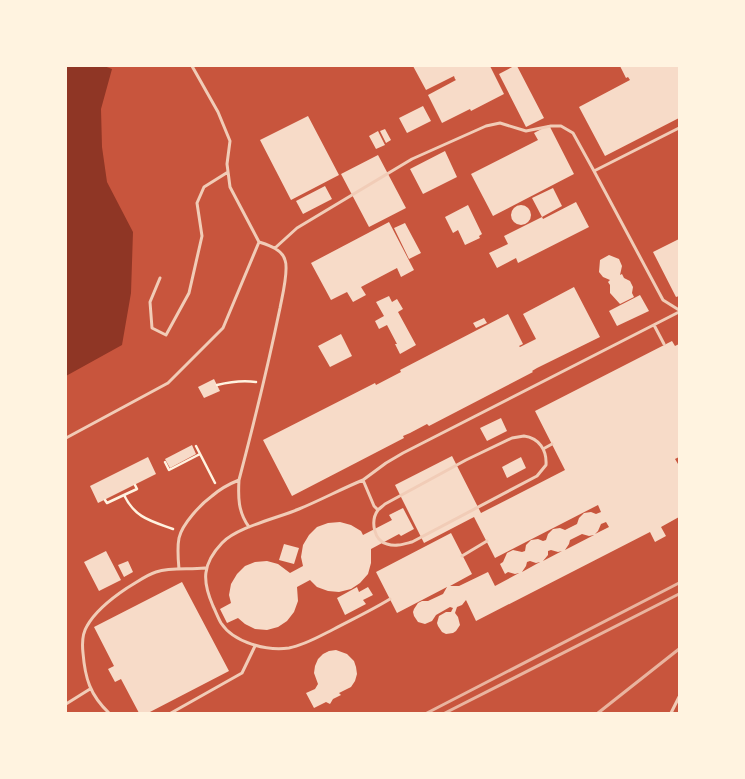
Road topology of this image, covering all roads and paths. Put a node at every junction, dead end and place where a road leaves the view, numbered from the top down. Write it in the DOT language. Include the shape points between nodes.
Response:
graph roads {
  1 [pos="192,66"];
  2 [pos="679,128"];
  3 [pos="594,171"];
  4 [pos="228,172"];
  5 [pos="259,242"];
  6 [pos="275,248"];
  7 [pos="160,278"];
  8 [pos="679,311"];
  9 [pos="654,325"];
  10 [pos="664,344"];
  11 [pos="263,384"];
  12 [pos="217,385"];
  13 [pos="66,438"];
  14 [pos="552,444"];
  15 [pos="196,446"];
  16 [pos="543,449"];
  17 [pos="200,454"];
  18 [pos="165,462"];
  19 [pos="239,480"];
  20 [pos="363,480"];
  21 [pos="135,485"];
  22 [pos="219,490"];
  23 [pos="124,495"];
  24 [pos="105,500"];
  25 [pos="378,510"];
  26 [pos="249,527"];
  27 [pos="181,532"];
  28 [pos="487,541"];
  29 [pos="462,556"];
  30 [pos="205,568"];
  31 [pos="179,569"];
  32 [pos="390,599"];
  33 [pos="255,646"];
  34 [pos="90,689"];
  35 [pos="679,697"];
  36 [pos="66,704"];
  37 [pos="672,712"];
  38 [pos="109,713"];
  39 [pos="171,713"];
  40 [pos="667,713"];
  1 -- 4 [label="lane" via="218,112 230,141"];
  2 -- 3 [label="lane"];
  3 -- 6 [label="lane" via="573,132 561,126 526,131 500,123 486,126 412,159 297,228"];
  3 -- 8 [label="lane" via="663,300"];
  4 -- 5 [label="lane" via="230,187"];
  4 -- 7 [label="lane" via="204,188 198,203 202,236 189,293 166,334 152,328 150,302"];
  5 -- 6 [label="lane"];
  5 -- 13 [label="lane" via="223,328 168,383"];
  6 -- 11 [label="lane" via="284,255 285,276"];
  8 -- 9 [label="lane"];
  9 -- 10 [label="lane"];
  9 -- 20 [label="lane" via="403,453"];
  11 -- 12 [label="path" via="250,381"];
  11 -- 19 [label="lane"];
  14 -- 16 [label="lane"];
  15 -- 17 [label="path"];
  16 -- 25 [label="lane" via="531,437 512,438 395,497"];
  16 -- 25 [label="lane" via="546,465 537,476 412,542 394,545 380,540 375,533 374,524"];
  17 -- 18 [label="path" via="168,470"];
  17 -- 22 [label="path"];
  19 -- 22 [label="lane"];
  19 -- 26 [label="lane" via="238,500 241,513"];
  20 -- 25 [label="lane"];
  20 -- 26 [label="lane" via="300,509"];
  21 -- 23 [label="path" via="136,489"];
  22 -- 27 [label="lane" via="196,512"];
  23 -- 24 [label="path" via="114,497 106,503"];
  23 -- 27 [label="path" via="141,516"];
  26 -- 30 [label="lane" via="221,543"];
  27 -- 31 [label="lane" via="178,546"];
  28 -- 29 [label="lane"];
  30 -- 31 [label="lane"];
  30 -- 33 [label="lane" via="209,597 221,624 243,641"];
  31 -- 34 [label="lane" via="156,572 143,578 113,597 96,613 86,627 82,642"];
  32 -- 33 [label="lane" via="310,641 290,648"];
  33 -- 39 [label="lane" via="242,673"];
  34 -- 36 [label="lane"];
  34 -- 38 [label="lane"];
  35 -- 37 [label="lane"];
  37 -- 40 [label="lane"];
}
